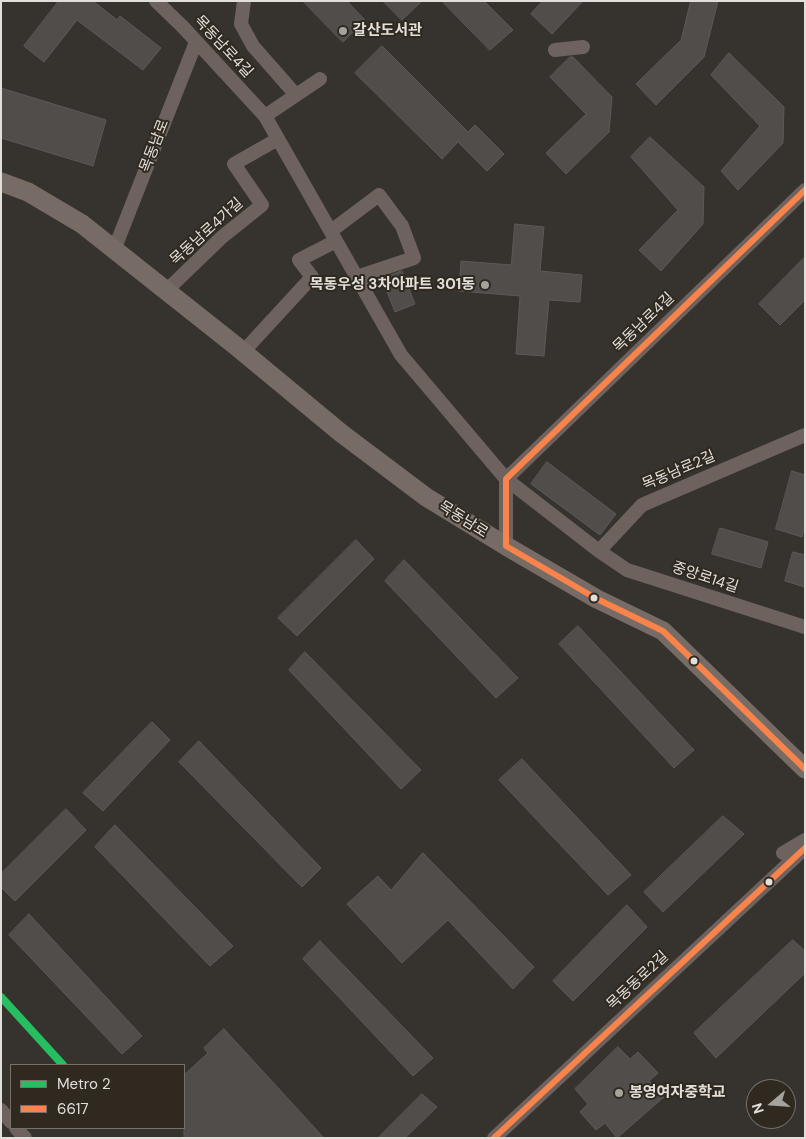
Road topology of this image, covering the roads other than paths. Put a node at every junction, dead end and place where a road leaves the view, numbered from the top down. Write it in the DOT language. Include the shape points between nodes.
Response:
graph roads {
  1 [pos="156,1"];
  2 [pos="244,1"];
  3 [pos="196,42"];
  4 [pos="583,47"];
  5 [pos="555,50"];
  6 [pos="320,79"];
  7 [pos="296,95"];
  8 [pos="265,116"];
  9 [pos="278,138"];
  10 [pos="1,182"];
  11 [pos="805,190"];
  12 [pos="333,236"];
  13 [pos="114,250"];
  14 [pos="357,277"];
  15 [pos="166,291"];
  16 [pos="243,352"];
  17 [pos="805,435"];
  18 [pos="506,479"];
  19 [pos="506,546"];
  20 [pos="599,551"];
  21 [pos="805,628"];
  22 [pos="805,769"];
  23 [pos="805,840"];
  24 [pos="805,848"];
  25 [pos="782,853"];
  26 [pos="1,1110"];
  27 [pos="10,1121"];
  28 [pos="494,1138"];
  1 -- 3 [label="street, 목동남로4길"];
  2 -- 7 [label="street, 목동남로4길" via="241,24 253,46"];
  3 -- 8 [label="street, 목동남로4길"];
  3 -- 13 [label="street, 목동남로"];
  4 -- 5 [label="street"];
  6 -- 7 [label="street"];
  7 -- 8 [label="street"];
  8 -- 9 [label="street, 목동남로4길"];
  9 -- 12 [label="street, 목동남로4길"];
  9 -- 15 [label="street, 목동남로4가길" via="234,164 262,205 222,236"];
  10 -- 13 [label="main road, 목동남로" via="28,192 82,224"];
  11 -- 18 [label="street, 목동남로4길"];
  12 -- 14 [label="street, 목동남로4길"];
  12 -- 14 [label="street" via="379,195 402,226 414,258"];
  12 -- 16 [label="street" via="299,260 312,277"];
  13 -- 15 [label="main road, 목동남로"];
  14 -- 18 [label="street, 목동남로4길" via="401,355"];
  15 -- 16 [label="main road, 목동남로"];
  16 -- 19 [label="main road, 목동남로" via="341,433 426,497"];
  17 -- 20 [label="street, 목동남로2길" via="642,505"];
  18 -- 19 [label="street"];
  18 -- 20 [label="street, 목동남로4길"];
  19 -- 22 [label="main road, 목동남로" via="597,599 663,631"];
  20 -- 21 [label="street, 중앙로14길" via="628,570"];
  23 -- 25 [label="street"];
  24 -- 28 [label="street, 목동동로2길"];
  26 -- 27 [label="street"];
}
